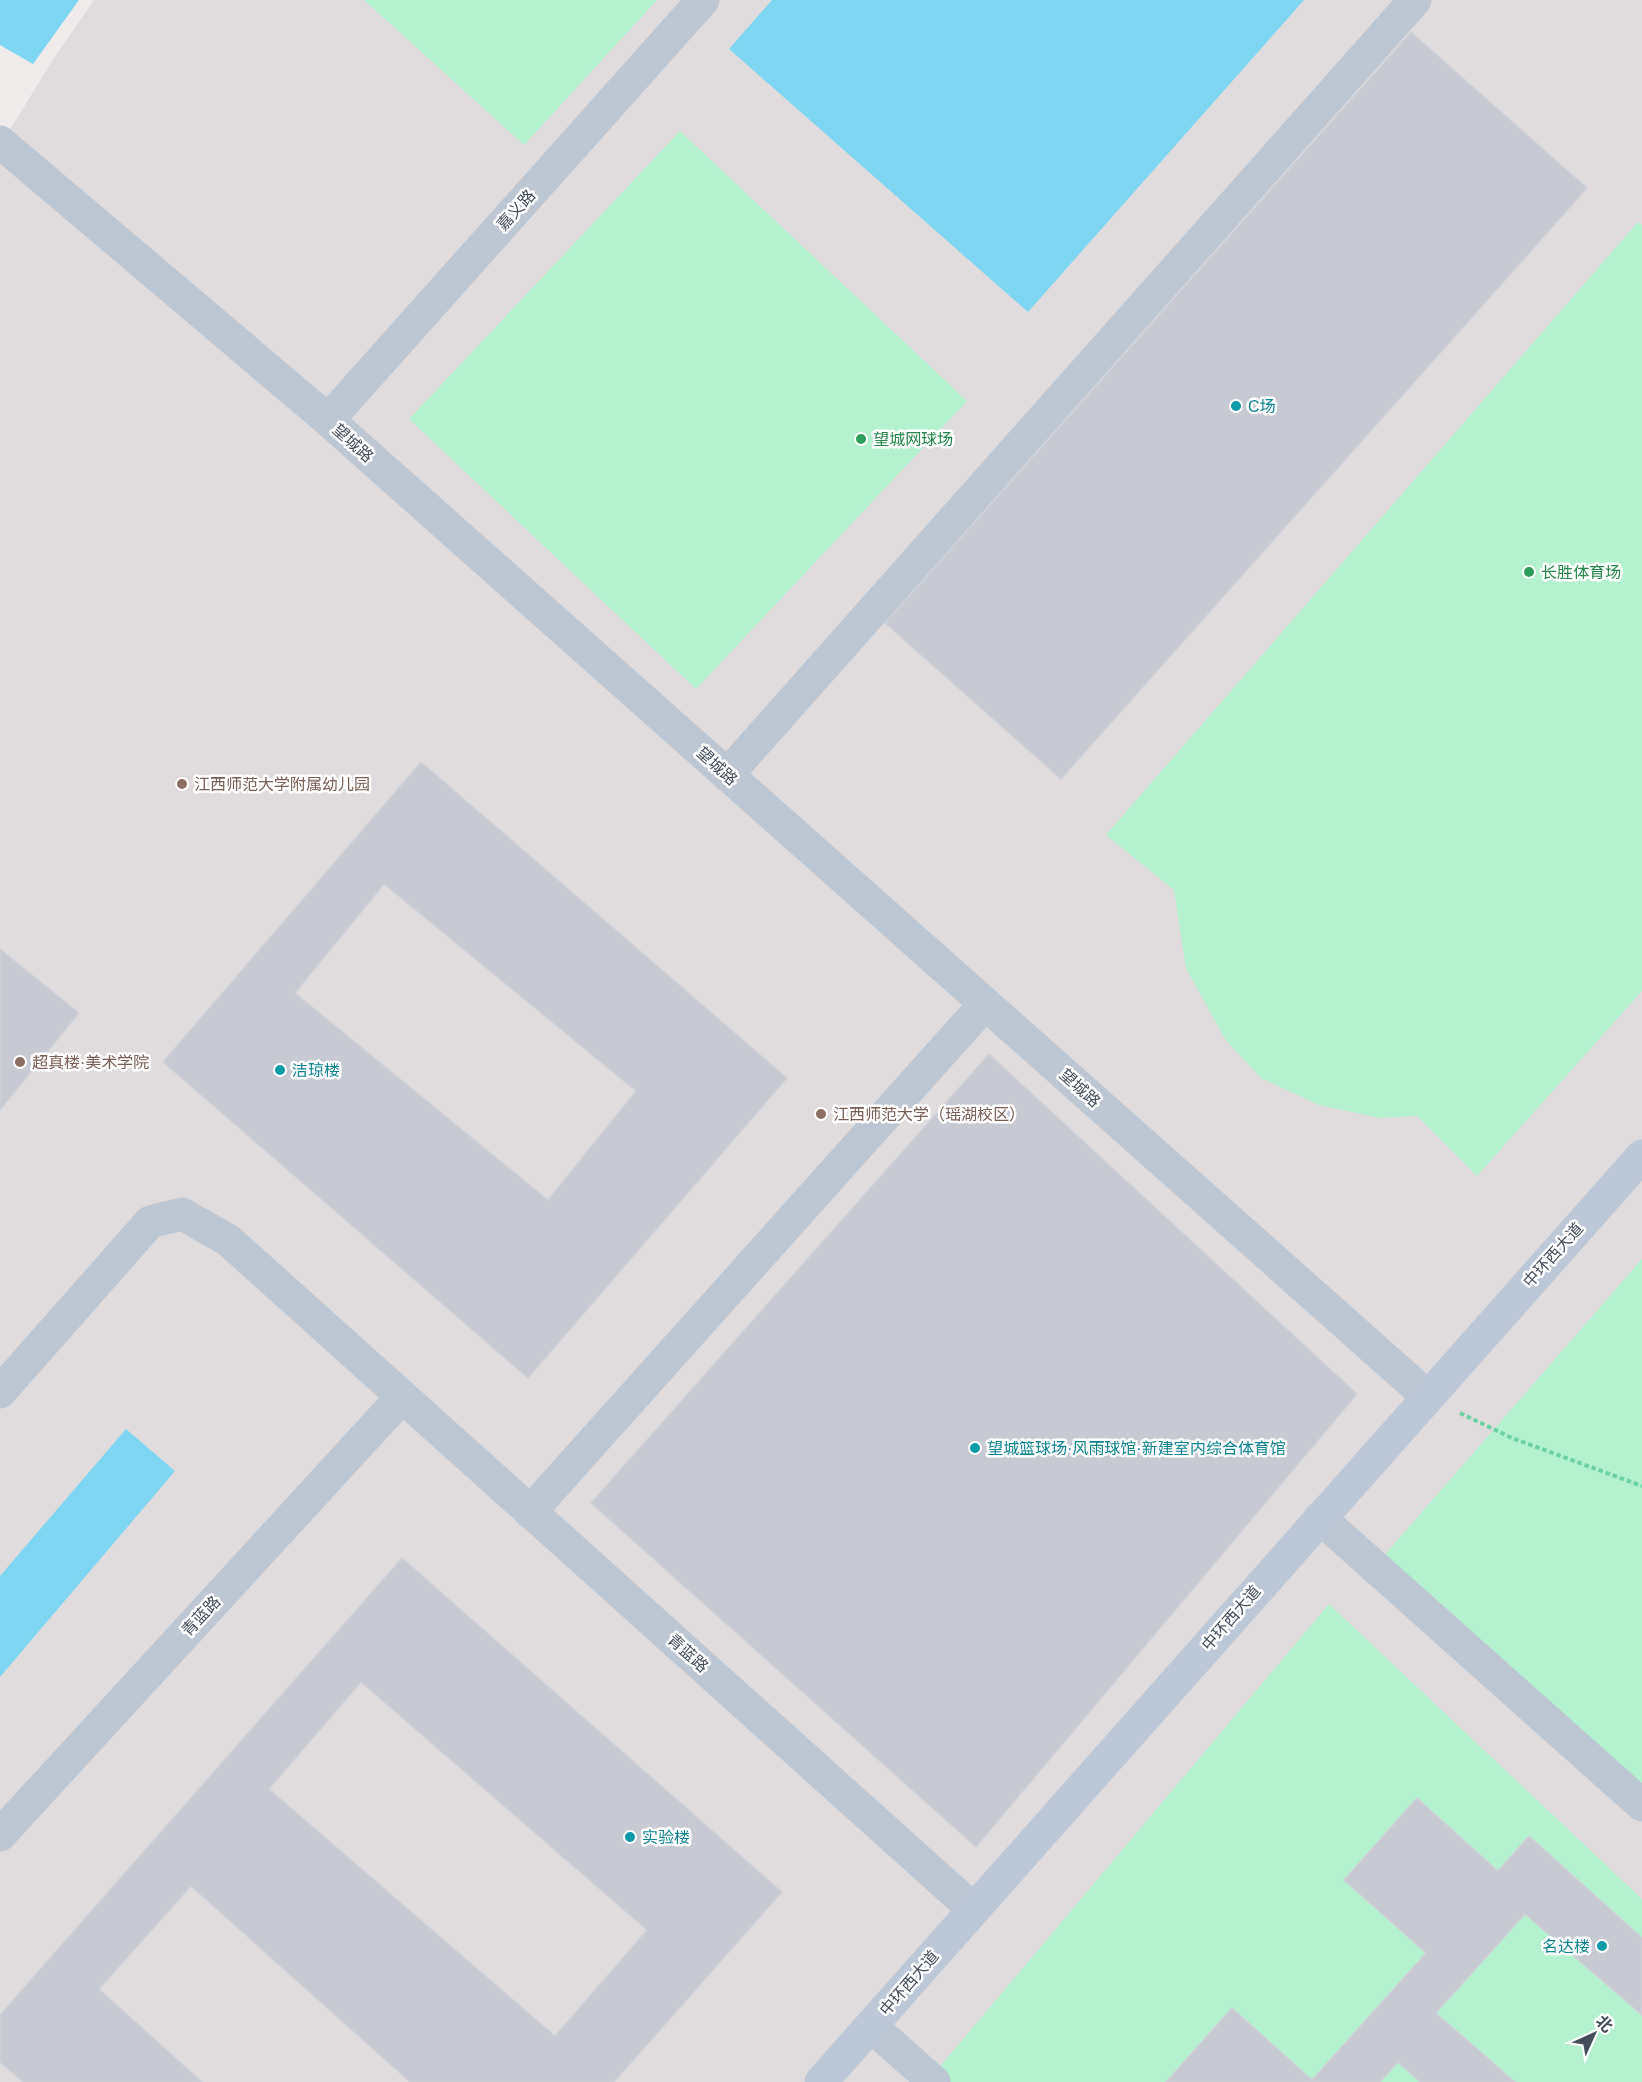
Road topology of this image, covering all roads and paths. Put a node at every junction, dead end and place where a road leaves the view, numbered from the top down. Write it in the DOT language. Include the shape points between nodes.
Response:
graph roads {
  1 [pos="703,0"];
  2 [pos="1415,0"];
  3 [pos="0,142"];
  4 [pos="328,420"];
  5 [pos="727,775"];
  6 [pos="985,1004"];
  7 [pos="1642,1156"];
  8 [pos="0,1392"];
  9 [pos="1427,1396"];
  10 [pos="402,1397"];
  11 [pos="1642,1486"];
  12 [pos="530,1512"];
  13 [pos="1320,1518"];
  14 [pos="1642,1804"];
  15 [pos="0,1835"];
  16 [pos="974,1909"];
  17 [pos="871,2026"];
  18 [pos="821,2082"];
  19 [pos="934,2082"];
  1 -- 4 [label="street, 嘉义路"];
  2 -- 5 [label="street"];
  3 -- 4 [label="street, 望城路"];
  4 -- 5 [label="street, 望城路"];
  5 -- 6 [label="street, 望城路"];
  6 -- 9 [label="street, 望城路"];
  6 -- 12 [label="street"];
  7 -- 9 [label="street, 中环西大道"];
  8 -- 10 [label="street, 青蓝路" via="150,1222 182,1214 228,1240"];
  9 -- 11 [label="path" via="1512,1438"];
  9 -- 13 [label="street, 中环西大道"];
  10 -- 12 [label="street, 青蓝路"];
  10 -- 15 [label="street, 青蓝路"];
  12 -- 16 [label="street, 青蓝路"];
  13 -- 14 [label="street"];
  13 -- 16 [label="street, 中环西大道"];
  16 -- 17 [label="street, 中环西大道"];
  17 -- 18 [label="street, 中环西大道"];
  17 -- 19 [label="street"];
}
